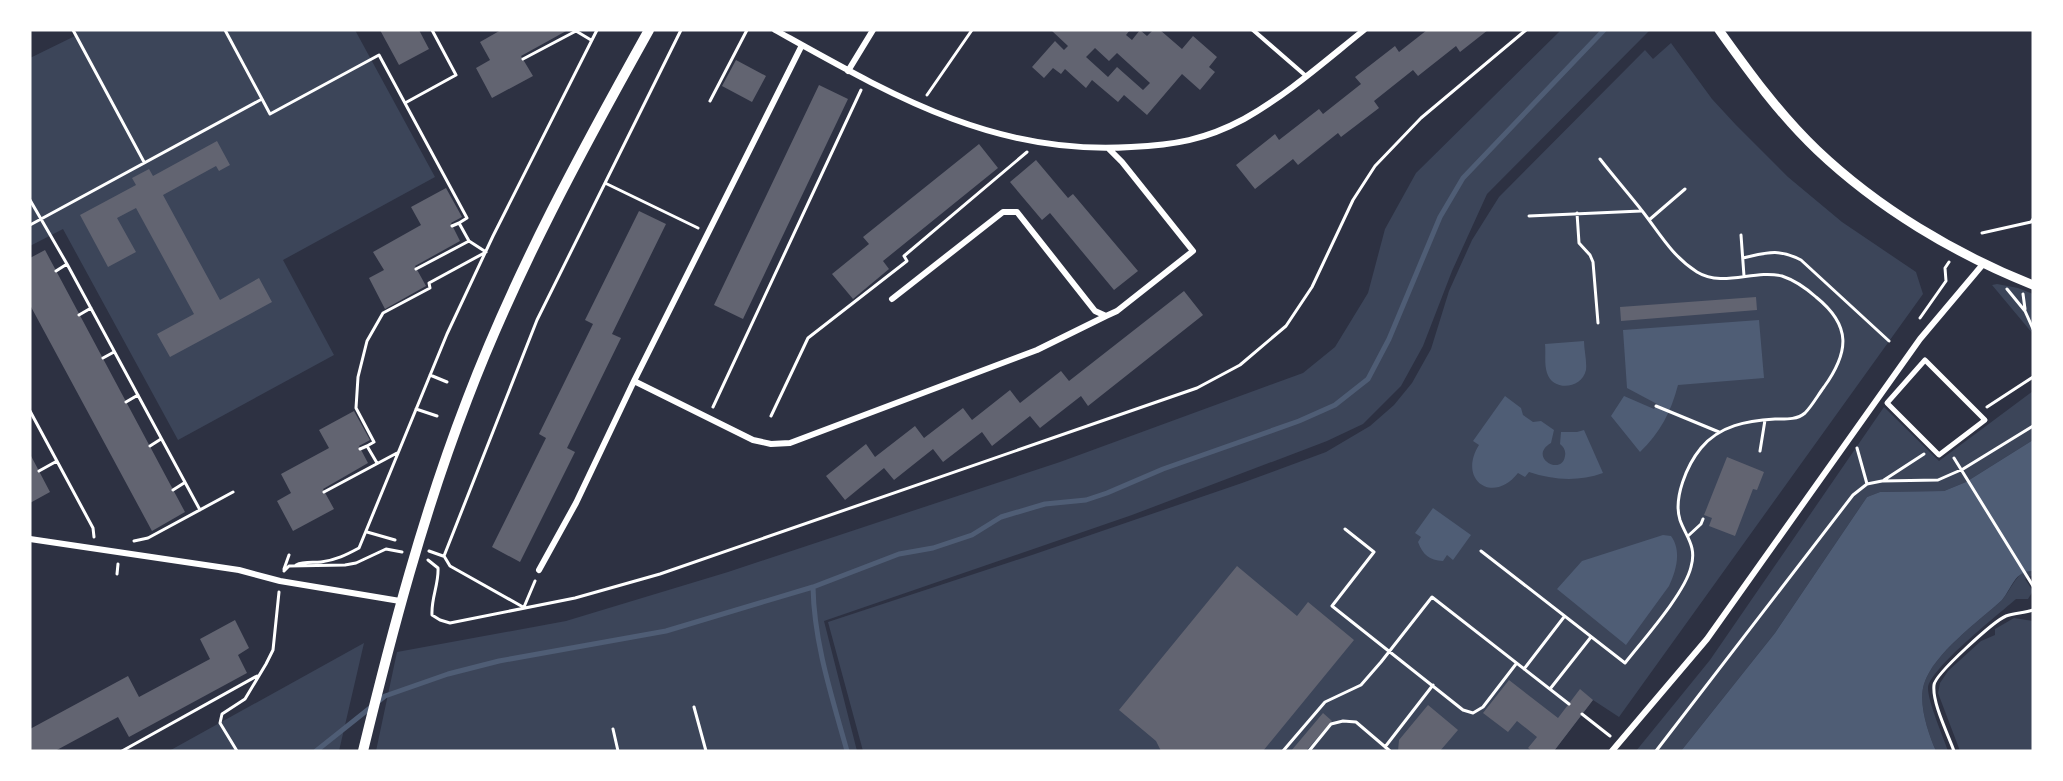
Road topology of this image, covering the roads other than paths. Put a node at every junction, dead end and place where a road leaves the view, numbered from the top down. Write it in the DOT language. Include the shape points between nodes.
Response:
graph roads {
  1 [pos="649,30"];
  2 [pos="775,30"];
  3 [pos="873,30"];
  4 [pos="1252,30"];
  5 [pos="1364,30"];
  6 [pos="1719,30"];
  7 [pos="802,45"];
  8 [pos="848,71"];
  9 [pos="1306,76"];
  10 [pos="1108,148"];
  11 [pos="1984,263"];
  12 [pos="2033,285"];
  13 [pos="892,299"];
  14 [pos="1106,316"];
  15 [pos="634,381"];
  16 [pos="1985,420"];
  17 [pos="30,539"];
  18 [pos="539,570"];
  19 [pos="400,602"];
  20 [pos="363,751"];
  21 [pos="1612,751"];
  1 -- 19 [label="main road" via="600,117 505,309 463,410"];
  2 -- 7 [label="street"];
  3 -- 8 [label="street"];
  4 -- 9 [label="lane"];
  5 -- 9 [label="street"];
  6 -- 11 [label="street" via="1767,94 1817,150 1889,207"];
  7 -- 8 [label="street"];
  7 -- 15 [label="street"];
  8 -- 10 [label="street" via="951,120 1038,143"];
  9 -- 10 [label="street" via="1243,120 1185,142"];
  10 -- 14 [label="street" via="1193,251"];
  11 -- 12 [label="street"];
  11 -- 21 [label="street" via="1920,339 1707,639"];
  13 -- 14 [label="street" via="1003,212 1017,212 1095,311"];
  14 -- 15 [label="street" via="1037,350 790,443 753,440"];
  15 -- 18 [label="street"];
  16 -- 16 [label="street" via="1939,455 1887,403 1925,360"];
  17 -- 19 [label="street" via="239,570"];
  19 -- 20 [label="main road"];
}
